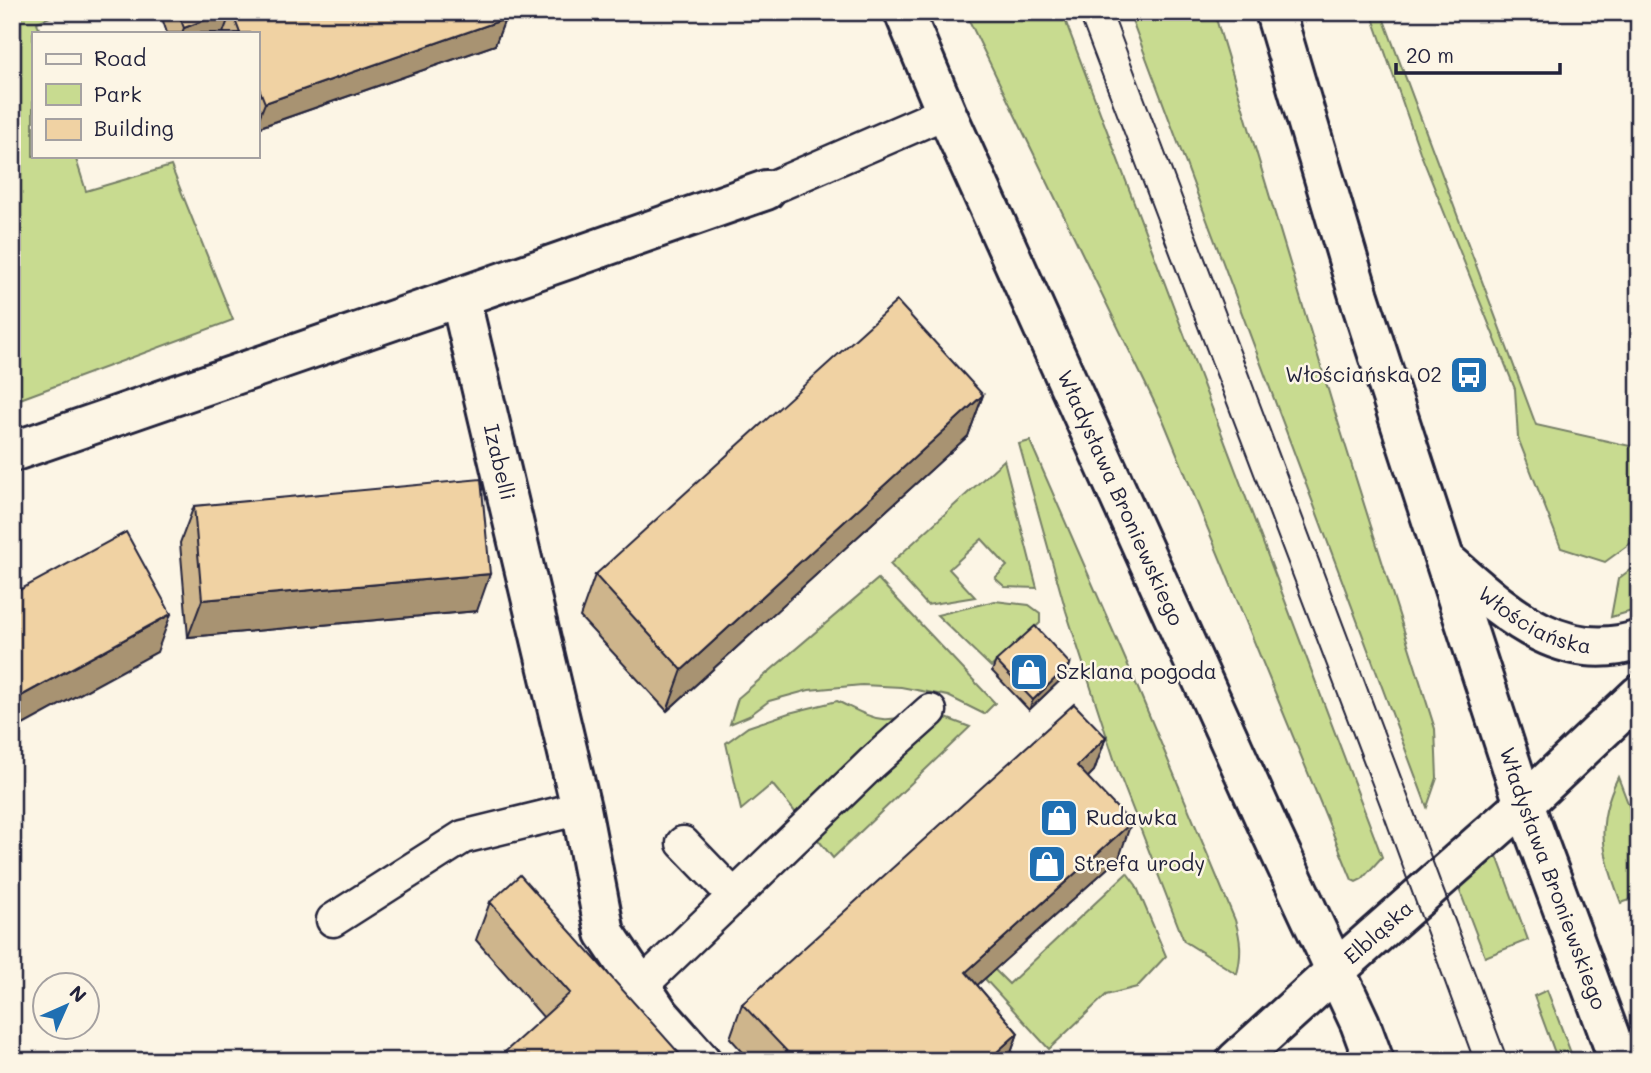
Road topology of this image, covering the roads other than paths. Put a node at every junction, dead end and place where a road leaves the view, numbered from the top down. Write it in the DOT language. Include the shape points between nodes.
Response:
graph roads {
  1 [pos="904,12"];
  2 [pos="1275,12"];
  3 [pos="946,112"];
  4 [pos="766,190"];
  5 [pos="460,297"];
  6 [pos="12,452"];
  7 [pos="1445,560"];
  8 [pos="1639,640"];
  9 [pos="1639,695"];
  10 [pos="930,711"];
  11 [pos="1524,804"];
  12 [pos="581,808"];
  13 [pos="683,843"];
  14 [pos="734,896"];
  15 [pos="333,920"];
  16 [pos="1335,971"];
  17 [pos="641,986"];
  18 [pos="701,1061"];
  19 [pos="1236,1061"];
  20 [pos="1374,1061"];
  21 [pos="1619,1061"];
  1 -- 3 [label="street, Władysława Broniewskiego"];
  2 -- 7 [label="street, Władysława Broniewskiego" via="1359,296"];
  3 -- 4 [label="lane"];
  3 -- 16 [label="street, Władysława Broniewskiego"];
  4 -- 5 [label="street"];
  5 -- 6 [label="street"];
  5 -- 12 [label="street, Izabelli"];
  7 -- 8 [label="street, Włościańska" via="1487,598 1559,640 1587,648"];
  7 -- 11 [label="street, Władysława Broniewskiego"];
  9 -- 11 [label="street"];
  10 -- 14 [label="lane"];
  11 -- 16 [label="street, Elbląska"];
  11 -- 21 [label="street, Władysława Broniewskiego"];
  12 -- 15 [label="lane" via="463,837"];
  12 -- 17 [label="street, Izabelli" via="605,933"];
  13 -- 14 [label="lane"];
  14 -- 17 [label="lane"];
  16 -- 19 [label="street, Elbląska"];
  16 -- 20 [label="street, Władysława Broniewskiego"];
  17 -- 18 [label="street, Izabelli"];
}
